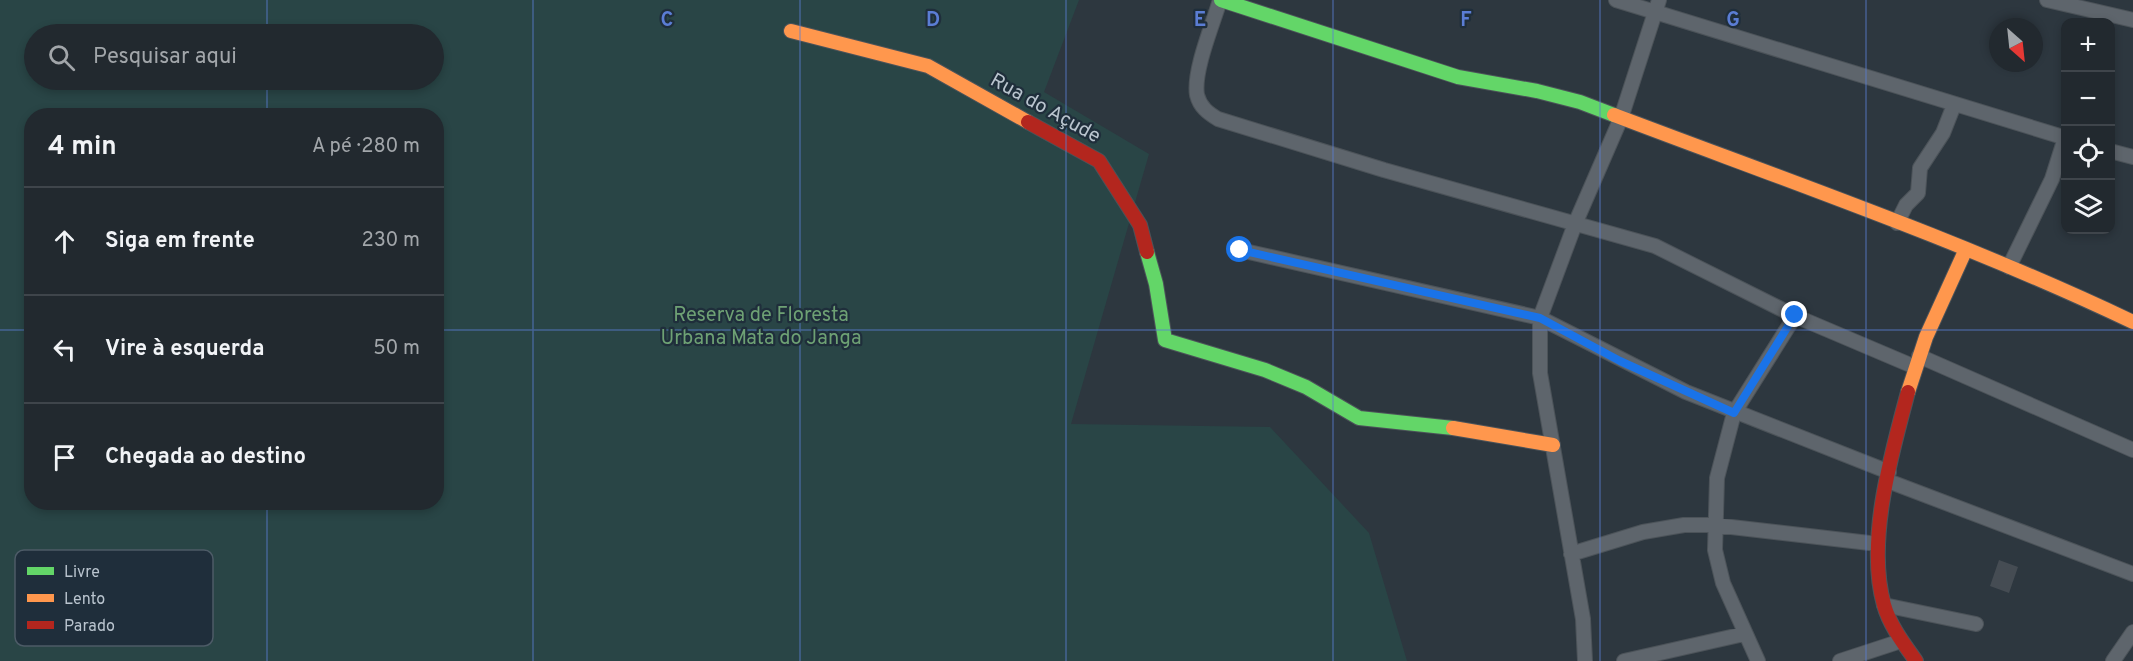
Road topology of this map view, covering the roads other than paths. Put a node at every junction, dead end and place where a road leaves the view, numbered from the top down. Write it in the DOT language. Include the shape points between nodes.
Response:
graph roads {
  1 [pos="1220,0"];
  2 [pos="1616,0"];
  3 [pos="2047,0"];
  4 [pos="1657,6"];
  5 [pos="2133,20"];
  6 [pos="791,31"];
  7 [pos="1954,105"];
  8 [pos="1621,118"];
  9 [pos="2061,137"];
  10 [pos="2061,151"];
  11 [pos="2115,152"];
  12 [pos="2133,157"];
  13 [pos="1897,223"];
  14 [pos="1575,224"];
  15 [pos="1966,249"];
  16 [pos="1240,250"];
  17 [pos="2008,267"];
  18 [pos="1795,315"];
  19 [pos="1540,318"];
  20 [pos="2133,322"];
  21 [pos="1917,361"];
  22 [pos="1734,413"];
  23 [pos="1552,445"];
  24 [pos="2133,450"];
  25 [pos="1889,476"];
  26 [pos="1714,525"];
  27 [pos="1878,544"];
  28 [pos="1571,554"];
  29 [pos="2133,574"];
  30 [pos="1884,605"];
  31 [pos="1976,624"];
  32 [pos="2133,632"];
  33 [pos="1744,634"];
  34 [pos="1901,641"];
  35 [pos="1585,661"];
  36 [pos="1624,661"];
  37 [pos="1758,661"];
  38 [pos="1840,661"];
  39 [pos="1916,661"];
  40 [pos="2113,661"];
  1 -- 8 [label="street" via="1458,77 1537,91"];
  1 -- 14 [label="street" via="1198,76 1197,94 1206,112 1384,170"];
  2 -- 4 [label="street"];
  3 -- 5 [label="street"];
  4 -- 7 [label="street"];
  4 -- 8 [label="street"];
  6 -- 23 [label="street, Rua do Açude" via="928,66 1099,161 1140,225 1156,284 1165,340 1265,370 1306,387 1359,418 1434,425"];
  7 -- 9 [label="street"];
  7 -- 13 [label="street" via="1940,138 1923,160 1918,193"];
  8 -- 13 [label="street"];
  8 -- 14 [label="street"];
  10 -- 17 [label="street" via="2052,179"];
  11 -- 12 [label="street"];
  13 -- 15 [label="street"];
  14 -- 18 [label="street" via="1655,246"];
  14 -- 19 [label="street"];
  15 -- 17 [label="street"];
  15 -- 21 [label="street"];
  16 -- 19 [label="street"];
  17 -- 20 [label="street"];
  18 -- 21 [label="street"];
  18 -- 22 [label="street"];
  19 -- 22 [label="street" via="1620,361"];
  19 -- 23 [label="street" via="1540,373"];
  21 -- 24 [label="street"];
  21 -- 25 [label="street"];
  22 -- 25 [label="street"];
  22 -- 26 [label="street" via="1717,478"];
  23 -- 28 [label="street"];
  25 -- 27 [label="street"];
  25 -- 29 [label="street"];
  26 -- 27 [label="street"];
  26 -- 28 [label="street" via="1643,532"];
  26 -- 33 [label="street" via="1715,550 1724,583"];
  27 -- 30 [label="street"];
  28 -- 35 [label="street" via="1583,618"];
  30 -- 31 [label="street"];
  30 -- 34 [label="street"];
  32 -- 40 [label="street"];
  33 -- 36 [label="street"];
  33 -- 37 [label="street"];
  34 -- 38 [label="street"];
  34 -- 39 [label="street"];
}
